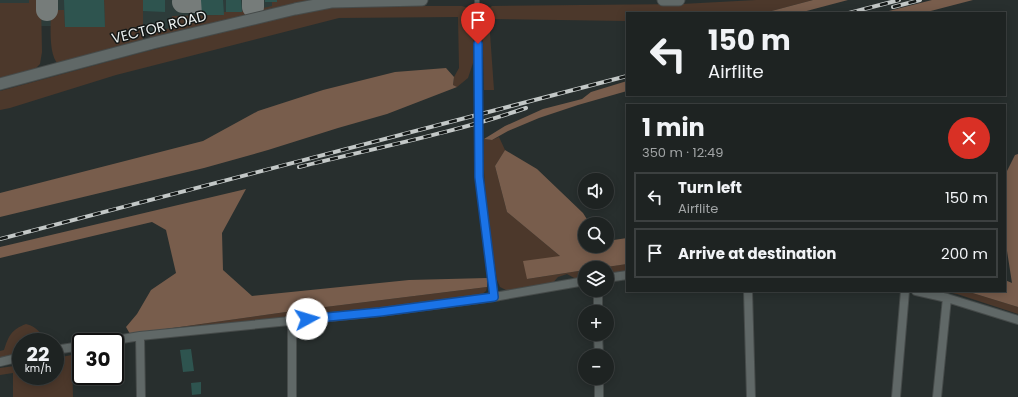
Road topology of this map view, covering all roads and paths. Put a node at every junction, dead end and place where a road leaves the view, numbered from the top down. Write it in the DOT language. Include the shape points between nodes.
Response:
graph roads {
  1 [pos="422,0"];
  2 [pos="477,0"];
  3 [pos="663,0"];
  4 [pos="679,0"];
  5 [pos="0,84"];
  6 [pos="626,275"];
  7 [pos="614,277"];
  8 [pos="578,282"];
  9 [pos="748,292"];
  10 [pos="905,292"];
  11 [pos="920,292"];
  12 [pos="494,297"];
  13 [pos="947,298"];
  14 [pos="292,320"];
  15 [pos="1018,320"];
  16 [pos="140,336"];
  17 [pos="124,339"];
  18 [pos="12,359"];
  19 [pos="0,362"];
  20 [pos="599,385"];
  21 [pos="141,397"];
  22 [pos="292,397"];
  23 [pos="599,397"];
  24 [pos="750,397"];
  25 [pos="896,397"];
  26 [pos="937,397"];
  1 -- 5 [label="street, VECTOR ROAD" via="331,2 295,9 153,43"];
  2 -- 12 [label="lane" via="479,177"];
  3 -- 4 [label="street"];
  6 -- 7 [label="street"];
  8 -- 12 [label="street"];
  9 -- 24 [label="street"];
  10 -- 25 [label="street"];
  11 -- 13 [label="street"];
  12 -- 14 [label="street" via="380,312"];
  13 -- 15 [label="street"];
  13 -- 26 [label="street"];
  14 -- 16 [label="street"];
  14 -- 22 [label="street"];
  16 -- 17 [label="street"];
  16 -- 21 [label="street"];
  18 -- 19 [label="street"];
  20 -- 23 [label="street"];
}
